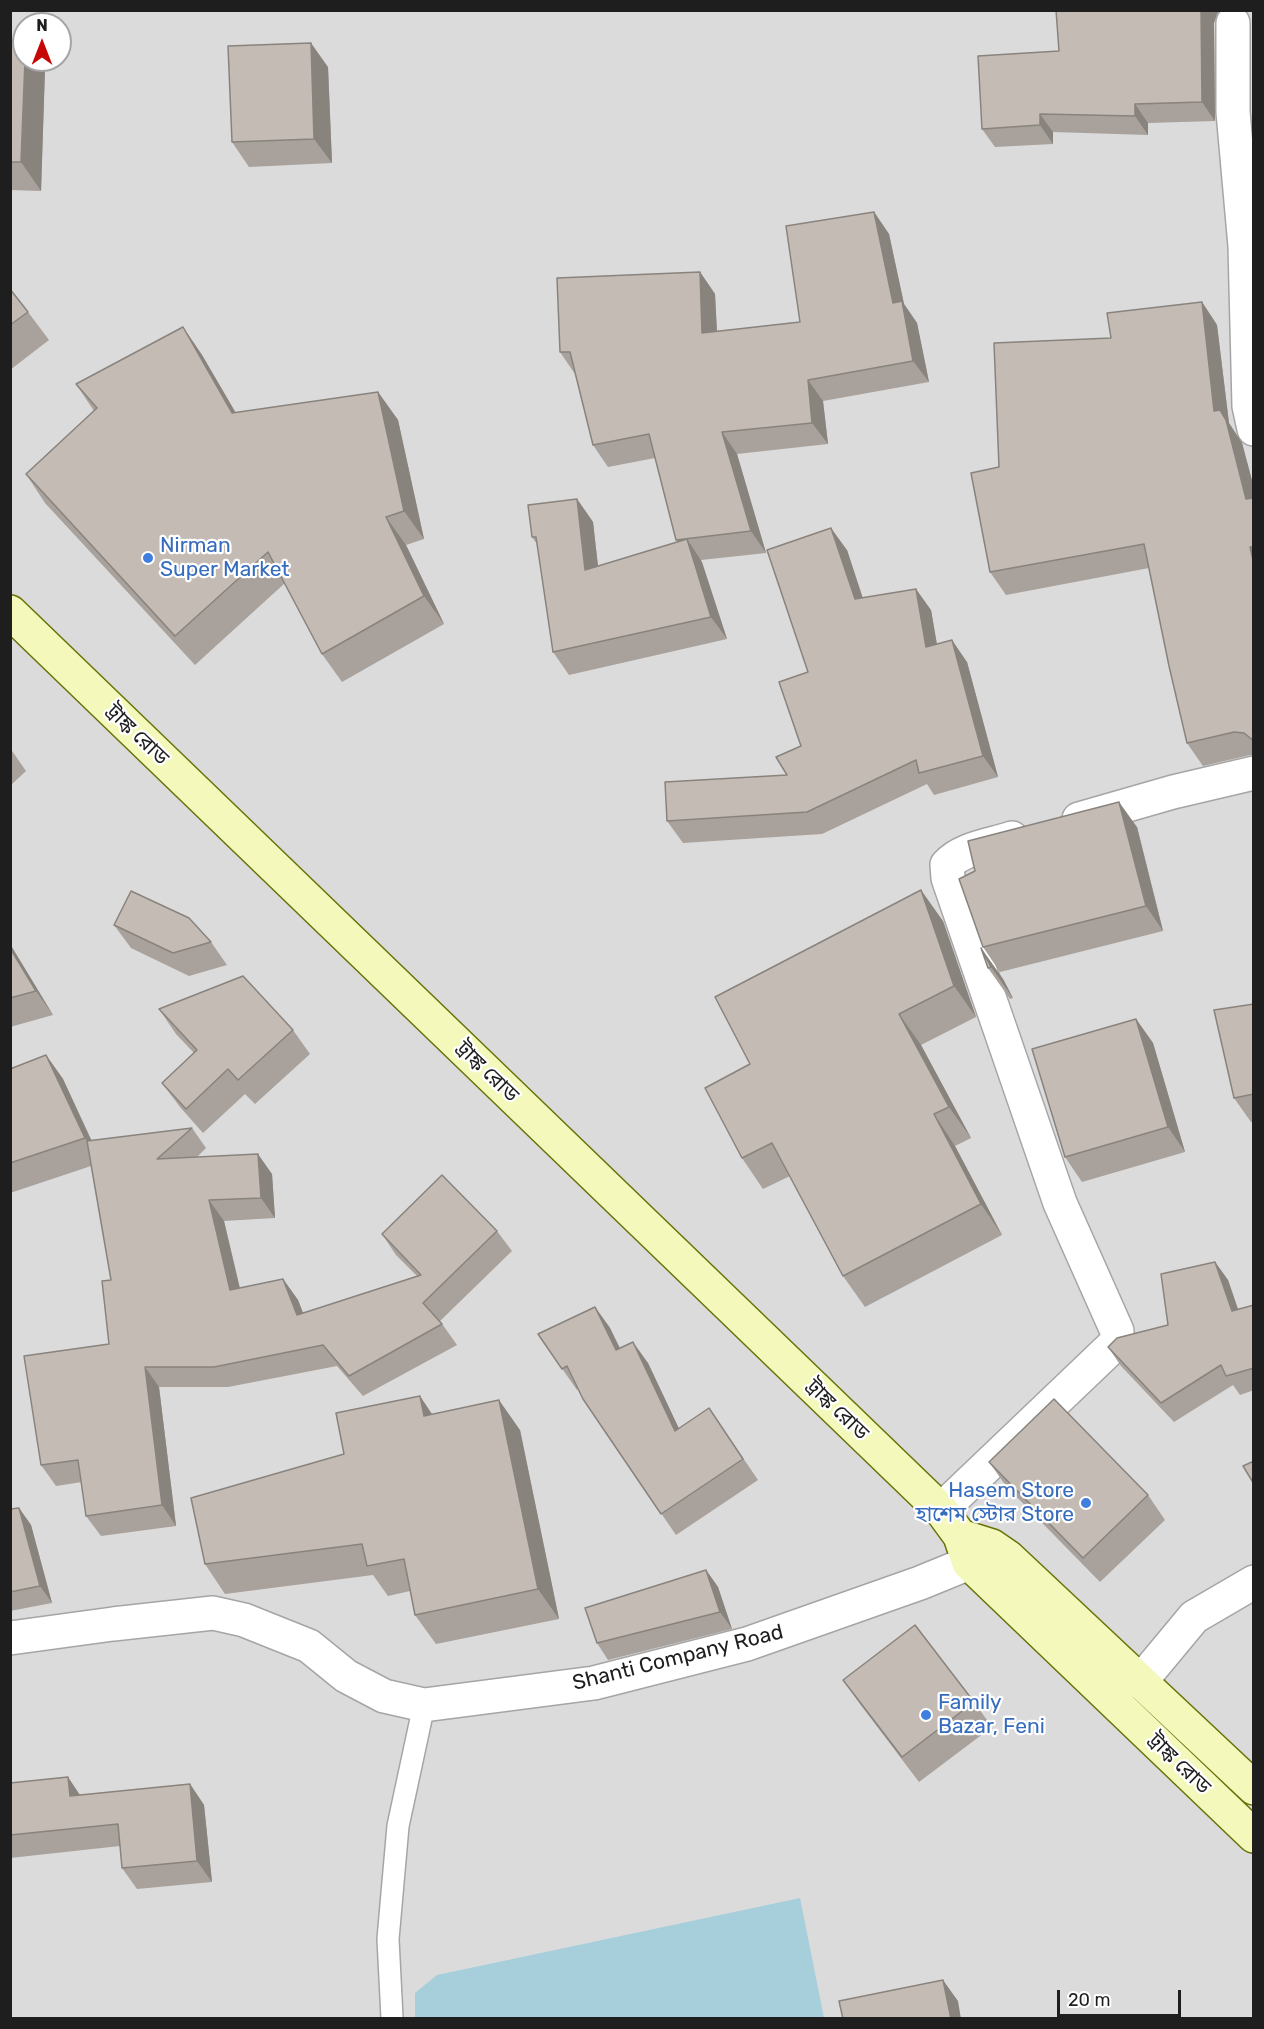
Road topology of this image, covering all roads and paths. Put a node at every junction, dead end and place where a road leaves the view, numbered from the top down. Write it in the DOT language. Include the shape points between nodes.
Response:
graph roads {
  1 [pos="1233,23"];
  2 [pos="1254,429"];
  3 [pos="10,612"];
  4 [pos="1254,773"];
  5 [pos="966,1539"];
  6 [pos="1254,1582"];
  7 [pos="10,1638"];
  8 [pos="1140,1682"];
  9 [pos="424,1705"];
  10 [pos="1254,1788"];
  11 [pos="1254,1836"];
  12 [pos="392,2019"];
  1 -- 2 [label="street" via="1233,112 1245,246 1249,406"];
  3 -- 5 [label="main road, ট্রাঙ্ক রোড"];
  4 -- 5 [label="street" via="1173,792 965,852 947,865 948,878 1060,1203 1118,1331 1117,1342"];
  5 -- 8 [label="main road, ট্রাঙ্ক রোড" via="1008,1557"];
  5 -- 9 [label="street, Shanti Company Road" via="920,1583 747,1644 594,1683"];
  5 -- 11 [label="main road, ট্রাঙ্ক রোড"];
  6 -- 8 [label="street" via="1194,1617"];
  7 -- 9 [label="street, Shanti Company Road" via="213,1613 244,1620 309,1646 346,1677 384,1696"];
  8 -- 10 [label="main road, ট্রাঙ্ক রোড"];
  9 -- 12 [label="lane" via="398,1826 388,1939"];
}
